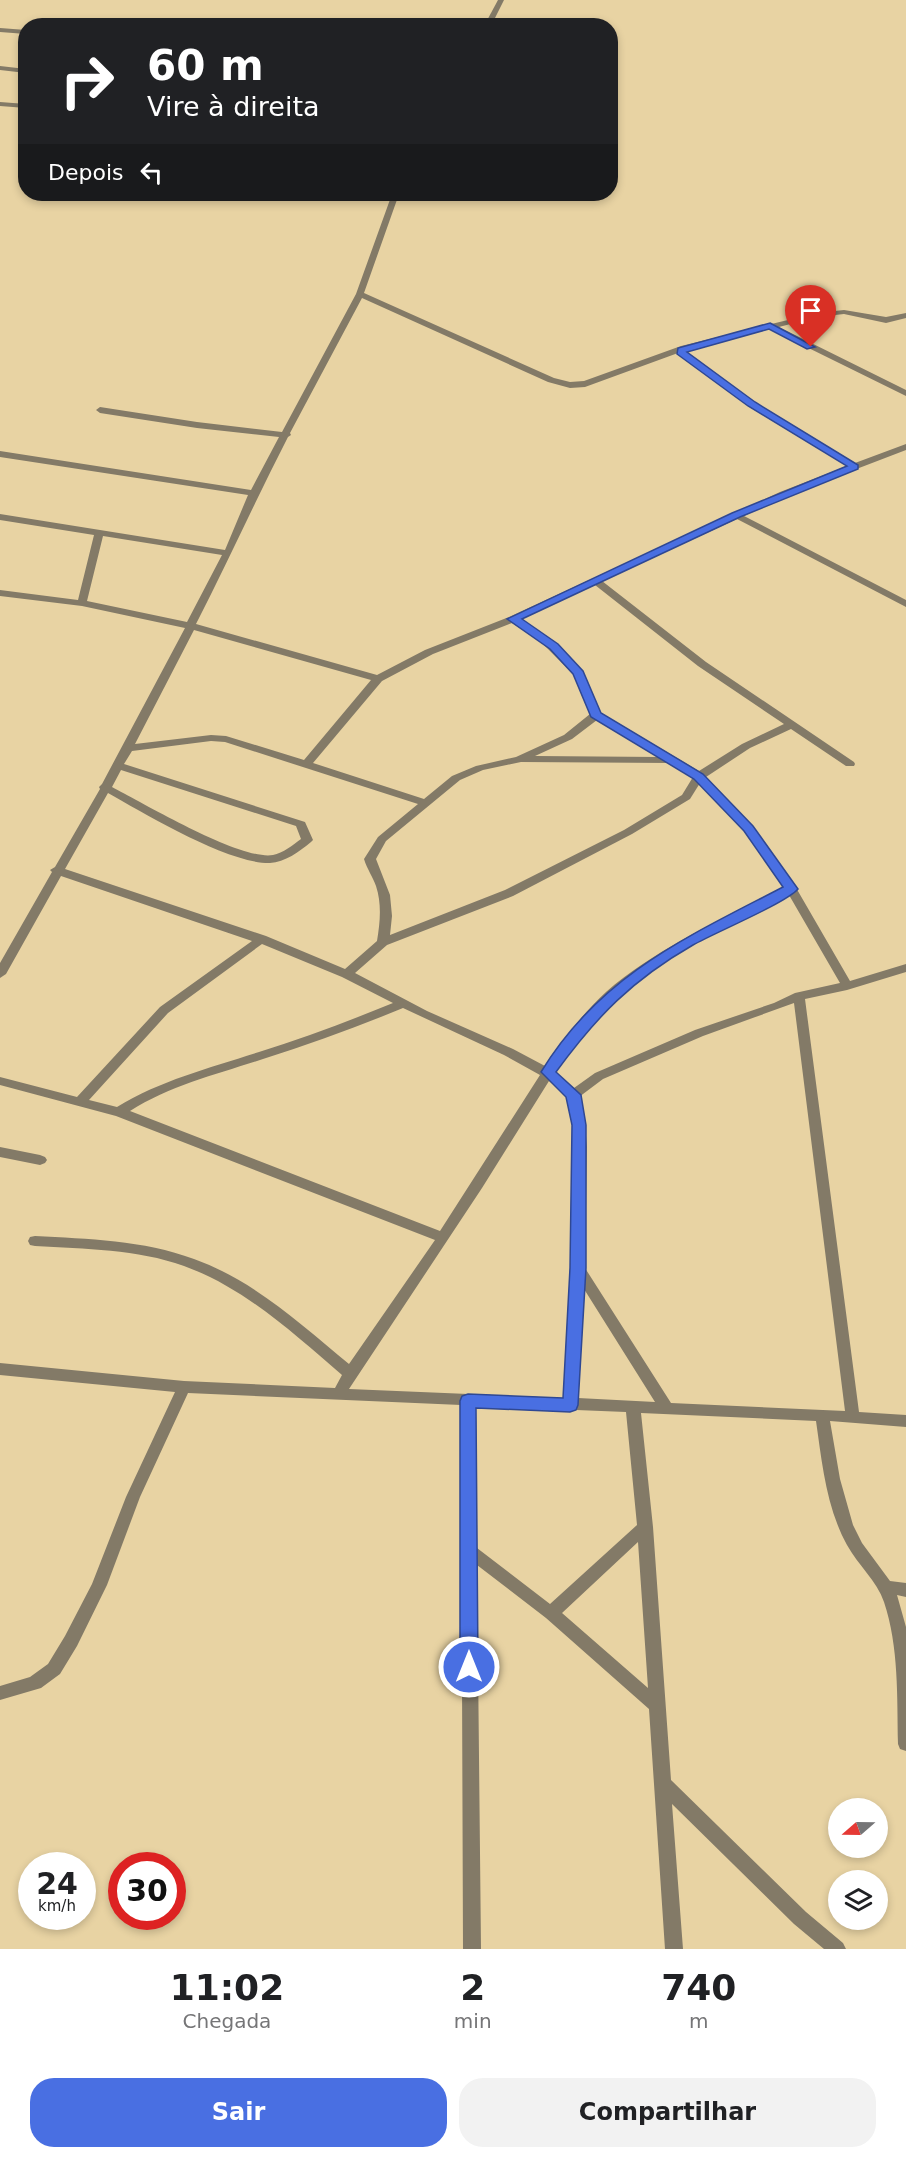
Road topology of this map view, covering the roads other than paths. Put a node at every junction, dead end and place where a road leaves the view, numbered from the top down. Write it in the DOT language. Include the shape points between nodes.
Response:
graph roads {
  1 [pos="501,0"];
  2 [pos="491,18"];
  3 [pos="0,30"];
  4 [pos="18,31"];
  5 [pos="0,68"];
  6 [pos="18,70"];
  7 [pos="0,104"];
  8 [pos="18,105"];
  9 [pos="393,201"];
  10 [pos="360,294"];
  11 [pos="906,315"];
  12 [pos="770,326"];
  13 [pos="681,350"];
  14 [pos="906,393"];
  15 [pos="100,410"];
  16 [pos="287,435"];
  17 [pos="904,450"];
  18 [pos="0,454"];
  19 [pos="855,467"];
  20 [pos="254,493"];
  21 [pos="736,515"];
  22 [pos="0,517"];
  23 [pos="99,532"];
  24 [pos="228,553"];
  25 [pos="596,581"];
  26 [pos="0,593"];
  27 [pos="82,603"];
  28 [pos="906,604"];
  29 [pos="513,619"];
  30 [pos="191,626"];
  31 [pos="378,679"];
  32 [pos="596,715"];
  33 [pos="792,725"];
  34 [pos="128,748"];
  35 [pos="519,759"];
  36 [pos="670,760"];
  37 [pos="850,764"];
  38 [pos="117,765"];
  39 [pos="306,765"];
  40 [pos="699,776"];
  41 [pos="104,787"];
  42 [pos="427,803"];
  43 [pos="56,870"];
  44 [pos="791,889"];
  45 [pos="262,939"];
  46 [pos="383,942"];
  47 [pos="906,968"];
  48 [pos="0,974"];
  49 [pos="347,974"];
  50 [pos="847,986"];
  51 [pos="799,996"];
  52 [pos="402,1004"];
  53 [pos="548,1072"];
  54 [pos="0,1081"];
  55 [pos="573,1095"];
  56 [pos="79,1103"];
  57 [pos="119,1112"];
  58 [pos="0,1152"];
  59 [pos="40,1160"];
  60 [pos="442,1237"];
  61 [pos="35,1242"];
  62 [pos="578,1268"];
  63 [pos="0,1369"];
  64 [pos="350,1373"];
  65 [pos="184,1387"];
  66 [pos="339,1394"];
  67 [pos="468,1401"];
  68 [pos="570,1405"];
  69 [pos="633,1407"];
  70 [pos="666,1409"];
  71 [pos="822,1415"];
  72 [pos="853,1418"];
  73 [pos="906,1421"];
  74 [pos="645,1527"];
  75 [pos="468,1550"];
  76 [pos="886,1587"];
  77 [pos="906,1590"];
  78 [pos="551,1613"];
  79 [pos="0,1693"];
  80 [pos="655,1704"];
  81 [pos="906,1744"];
  82 [pos="662,1783"];
  83 [pos="472,1949"];
  84 [pos="674,1949"];
  85 [pos="837,1949"];
  1 -- 2 [label="street"];
  3 -- 4 [label="street"];
  5 -- 6 [label="street"];
  7 -- 8 [label="street"];
  9 -- 10 [label="street"];
  10 -- 13 [label="street" via="570,385 585,384"];
  10 -- 16 [label="street"];
  11 -- 12 [label="street" via="886,320 836,313"];
  12 -- 13 [label="street"];
  12 -- 14 [label="street"];
  13 -- 19 [label="street" via="751,404"];
  15 -- 16 [label="street"];
  16 -- 20 [label="street"];
  17 -- 19 [label="street"];
  18 -- 20 [label="street"];
  19 -- 21 [label="street"];
  20 -- 24 [label="street"];
  21 -- 25 [label="street"];
  21 -- 28 [label="street"];
  22 -- 23 [label="street"];
  23 -- 24 [label="street"];
  23 -- 27 [label="street"];
  24 -- 30 [label="street"];
  25 -- 29 [label="street"];
  25 -- 33 [label="street" via="702,664"];
  26 -- 27 [label="street"];
  27 -- 30 [label="street"];
  29 -- 31 [label="street" via="429,652"];
  29 -- 32 [label="street" via="554,646 578,673"];
  30 -- 31 [label="street"];
  30 -- 34 [label="street"];
  31 -- 39 [label="street"];
  32 -- 35 [label="street" via="568,736"];
  32 -- 36 [label="street"];
  33 -- 37 [label="street"];
  33 -- 40 [label="street" via="746,746"];
  34 -- 38 [label="street"];
  34 -- 39 [label="street" via="218,737"];
  35 -- 36 [label="street"];
  35 -- 42 [label="street" via="456,778"];
  36 -- 40 [label="street"];
  38 -- 41 [label="street"];
  38 -- 41 [label="street" via="301,824 307,840 284,855 256,858 155,816"];
  39 -- 42 [label="street"];
  40 -- 44 [label="street" via="748,828"];
  40 -- 46 [label="street" via="686,797 628,832 508,893"];
  41 -- 43 [label="street"];
  42 -- 46 [label="street" via="382,839 370,859 383,890"];
  43 -- 45 [label="street"];
  43 -- 48 [label="street"];
  44 -- 50 [label="street"];
  44 -- 53 [label="street" via="687,942 635,976 585,1022"];
  45 -- 49 [label="street"];
  45 -- 56 [label="street" via="164,1010"];
  46 -- 49 [label="street"];
  47 -- 50 [label="street"];
  49 -- 52 [label="street"];
  50 -- 51 [label="street"];
  51 -- 55 [label="street" via="652,1052 599,1076"];
  51 -- 72 [label="street"];
  52 -- 53 [label="street"];
  52 -- 57 [label="street" via="326,1035 169,1086"];
  53 -- 55 [label="street"];
  53 -- 60 [label="street"];
  54 -- 56 [label="street"];
  55 -- 62 [label="street" via="579,1125"];
  56 -- 57 [label="street"];
  57 -- 60 [label="street"];
  58 -- 59 [label="street"];
  60 -- 64 [label="street"];
  61 -- 64 [label="street" via="114,1246 170,1257 208,1270 266,1304"];
  62 -- 68 [label="street"];
  62 -- 70 [label="street"];
  63 -- 65 [label="street"];
  64 -- 66 [label="street"];
  65 -- 66 [label="street"];
  65 -- 79 [label="street" via="133,1497 99,1586 71,1641 54,1669 36,1683"];
  66 -- 67 [label="street"];
  67 -- 68 [label="street"];
  67 -- 75 [label="street"];
  68 -- 69 [label="street"];
  69 -- 70 [label="street"];
  69 -- 74 [label="street"];
  70 -- 71 [label="street"];
  71 -- 72 [label="street"];
  71 -- 76 [label="street" via="836,1499 851,1538"];
  72 -- 73 [label="street"];
  74 -- 78 [label="street"];
  74 -- 80 [label="street"];
  75 -- 78 [label="street"];
  75 -- 83 [label="street"];
  76 -- 77 [label="street"];
  76 -- 81 [label="street" via="899,1632"];
  78 -- 80 [label="street"];
  80 -- 82 [label="street"];
  82 -- 84 [label="street"];
  82 -- 85 [label="street"];
}
